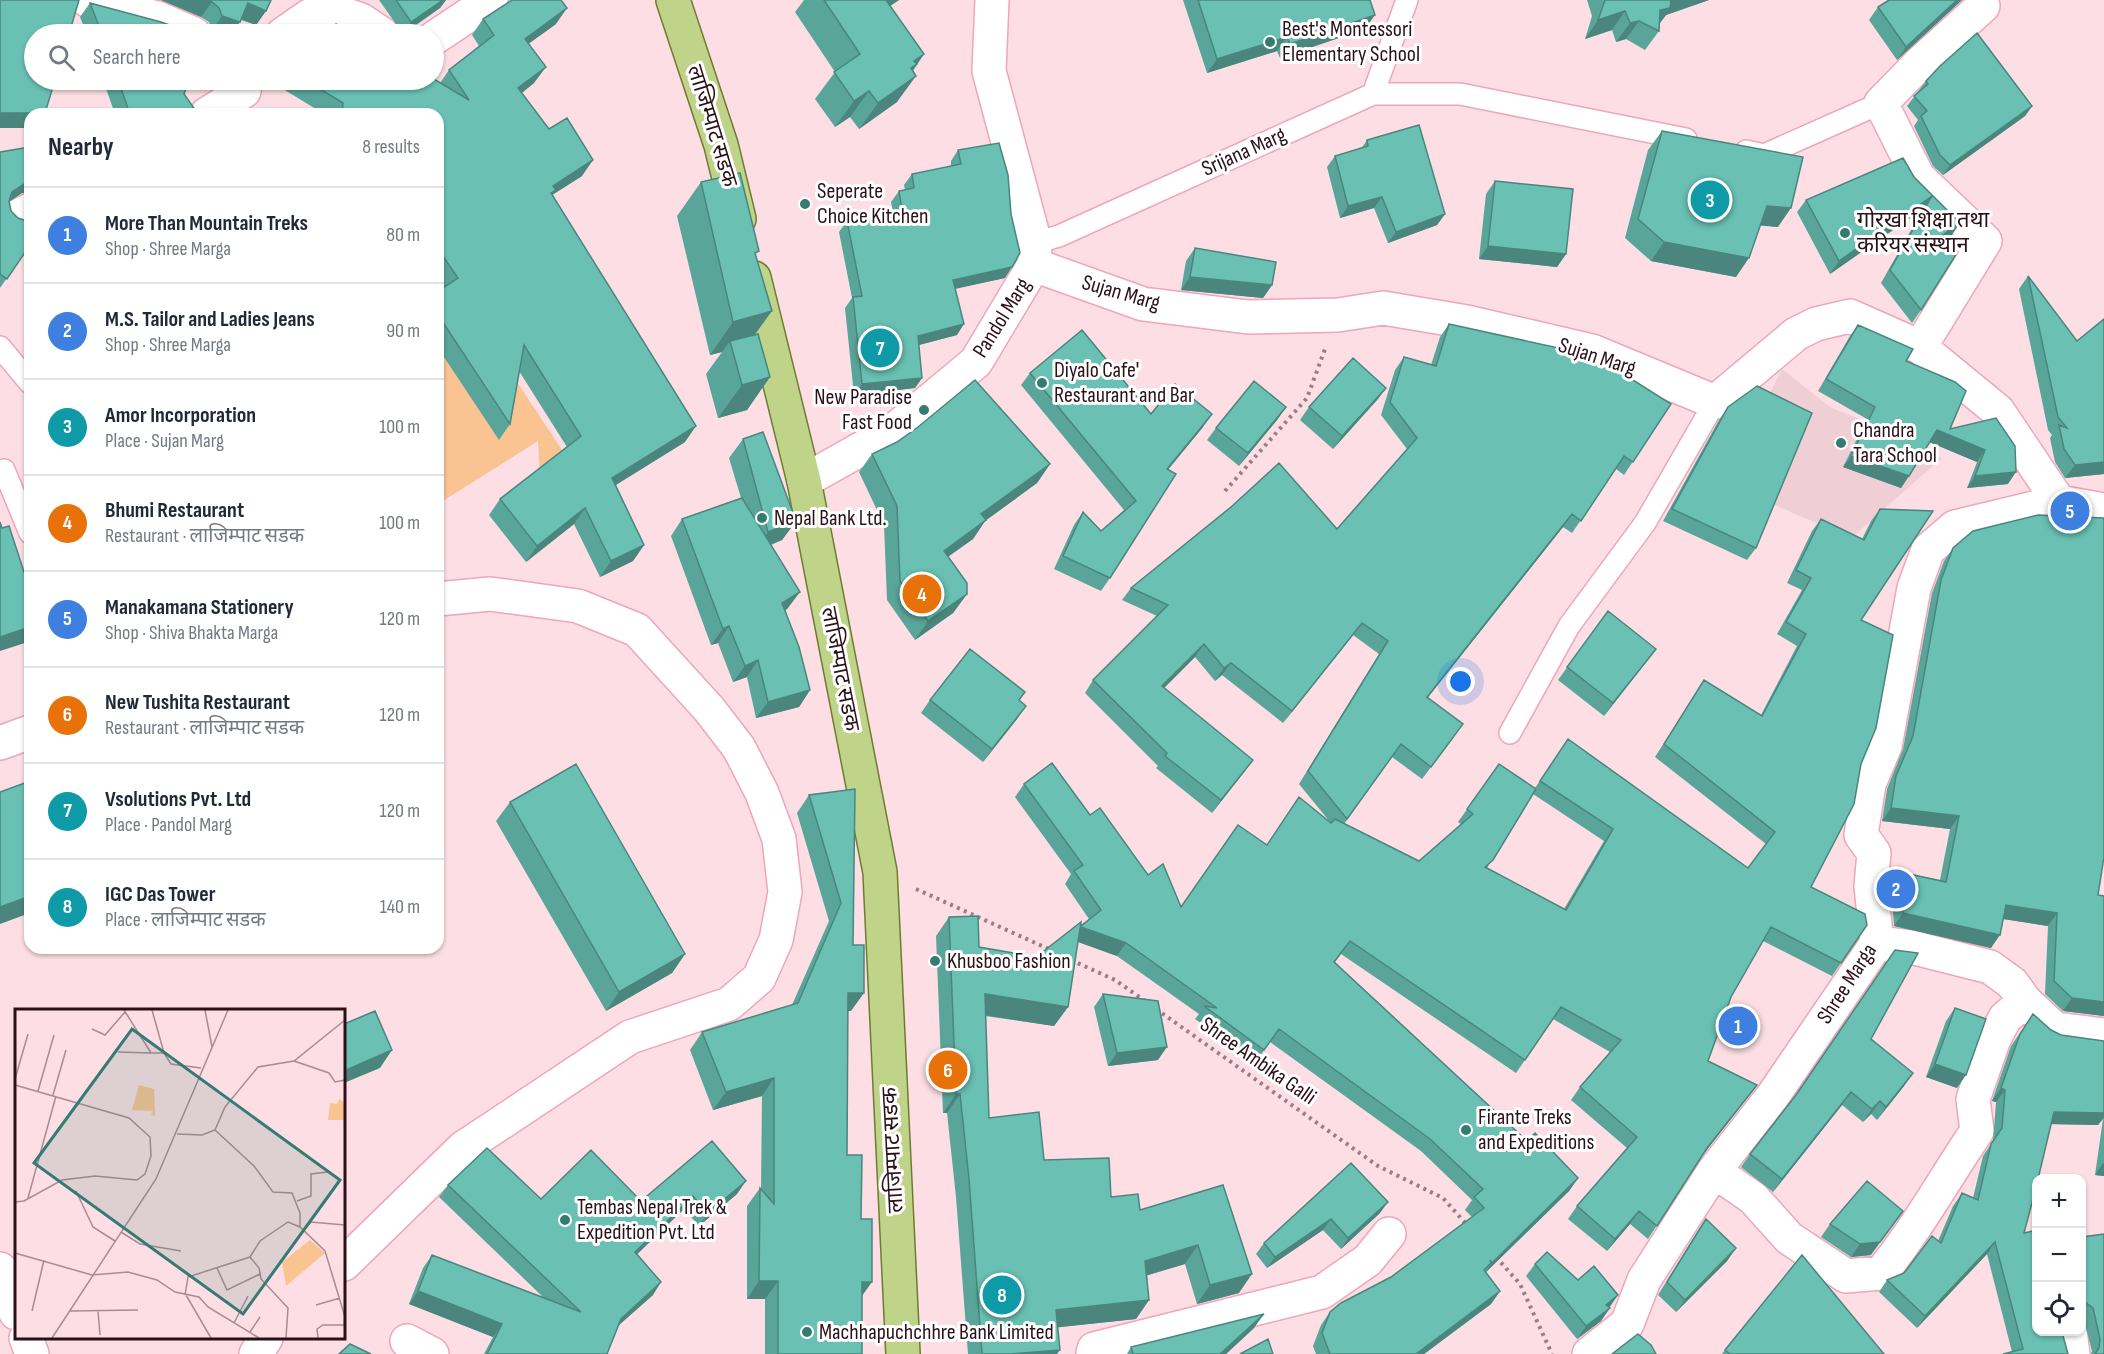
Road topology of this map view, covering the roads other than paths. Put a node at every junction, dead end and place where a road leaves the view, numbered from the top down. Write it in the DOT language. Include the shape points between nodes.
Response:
graph roads {
  1 [pos="87,0"];
  2 [pos="491,0"];
  3 [pos="673,0"];
  4 [pos="992,0"];
  5 [pos="1407,0"];
  6 [pos="322,4"];
  7 [pos="1983,6"];
  8 [pos="172,24"];
  9 [pos="297,24"];
  10 [pos="367,24"];
  11 [pos="444,31"];
  12 [pos="244,90"];
  13 [pos="1373,94"];
  14 [pos="1881,103"];
  15 [pos="217,108"];
  16 [pos="1706,143"];
  17 [pos="1729,148"];
  18 [pos="1035,254"];
  19 [pos="0,347"];
  20 [pos="1920,347"];
  21 [pos="24,377"];
  22 [pos="1715,402"];
  23 [pos="4,470"];
  24 [pos="804,481"];
  25 [pos="2104,501"];
  26 [pos="2059,502"];
  27 [pos="24,518"];
  28 [pos="444,598"];
  29 [pos="1510,733"];
  30 [pos="24,734"];
  31 [pos="0,743"];
  32 [pos="1877,943"];
  33 [pos="2025,1001"];
  34 [pos="2104,1035"];
  35 [pos="1714,1171"];
  36 [pos="1389,1234"];
  37 [pos="345,1263"];
  38 [pos="0,1269"];
  39 [pos="15,1310"];
  40 [pos="2071,1336"];
  41 [pos="26,1339"];
  42 [pos="265,1339"];
  43 [pos="32,1354"];
  44 [pos="256,1354"];
  45 [pos="903,1354"];
  46 [pos="1093,1354"];
  47 [pos="1588,1354"];
  48 [pos="2073,1354"];
  1 -- 8 [label="street"];
  2 -- 11 [label="street"];
  3 -- 24 [label="main road, लाजिम्पाट सडक" via="721,146"];
  4 -- 18 [label="street" via="988,71"];
  5 -- 13 [label="lane"];
  6 -- 9 [label="street"];
  6 -- 10 [label="street"];
  7 -- 14 [label="street"];
  12 -- 15 [label="street"];
  13 -- 16 [label="lane, Srijana Marg" via="1460,94"];
  13 -- 18 [label="lane, Srijana Marg" via="1059,236"];
  14 -- 17 [label="lane" via="1764,154"];
  14 -- 20 [label="street" via="1918,177 1985,241"];
  18 -- 22 [label="street, Sujan Marg" via="1143,304 1248,317 1338,315 1383,308 1467,321 1592,351"];
  18 -- 24 [label="street, Pandol Marg" via="976,362 893,431"];
  19 -- 21 [label="lane"];
  20 -- 22 [label="street" via="1850,316 1816,324 1774,350"];
  20 -- 26 [label="street" via="1998,411"];
  22 -- 29 [label="lane" via="1645,523 1569,627"];
  23 -- 27 [label="lane"];
  24 -- 45 [label="main road, लाजिम्पाट सडक" via="880,872"];
  25 -- 26 [label="street"];
  26 -- 32 [label="street, Shree Marga" via="1955,527 1928,550 1914,588 1885,746 1869,784 1861,835 1874,853 1871,886"];
  28 -- 37 [label="street" via="490,594 578,606 638,630 739,748 779,839 786,892 776,940 759,978 729,1004 630,1037 463,1148"];
  30 -- 31 [label="street"];
  32 -- 33 [label="street" via="1911,947 1990,967 2012,983"];
  32 -- 35 [label="street, Shree Marga" via="1772,1097"];
  33 -- 34 [label="street" via="2055,1029"];
  33 -- 35 [label="street" via="2005,1018 1994,1039 1973,1099 1977,1131 1906,1242 1881,1273 1846,1276 1790,1238 1753,1198"];
  35 -- 47 [label="street, Shree Marga" via="1644,1280 1627,1324"];
  36 -- 46 [label="street" via="1368,1260 1322,1292 1094,1349"];
  38 -- 39 [label="street"];
  40 -- 48 [label="street"];
  41 -- 43 [label="street"];
  42 -- 44 [label="street"];
}
